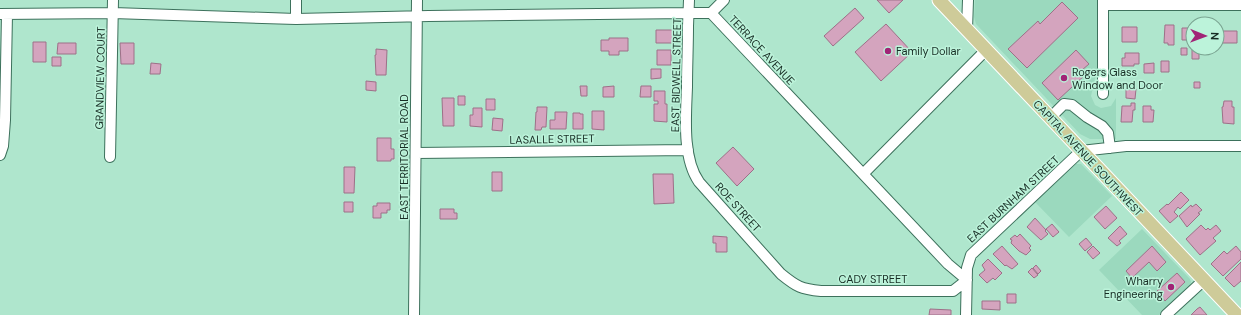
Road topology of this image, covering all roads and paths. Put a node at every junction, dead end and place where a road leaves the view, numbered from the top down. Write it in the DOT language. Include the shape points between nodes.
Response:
graph roads {
  1 [pos="113,0"];
  2 [pos="296,0"];
  3 [pos="417,0"];
  4 [pos="688,0"];
  5 [pos="724,0"];
  6 [pos="939,0"];
  7 [pos="968,0"];
  8 [pos="1104,2"];
  9 [pos="1241,6"];
  10 [pos="113,13"];
  11 [pos="688,13"];
  12 [pos="711,13"];
  13 [pos="3,14"];
  14 [pos="417,16"];
  15 [pos="296,19"];
  16 [pos="967,30"];
  17 [pos="986,50"];
  18 [pos="1103,94"];
  19 [pos="1050,118"];
  20 [pos="1241,146"];
  21 [pos="1110,148"];
  22 [pos="688,150"];
  23 [pos="1081,151"];
  24 [pos="416,153"];
  25 [pos="0,155"];
  26 [pos="110,157"];
  27 [pos="863,174"];
  28 [pos="781,274"];
  29 [pos="966,280"];
  30 [pos="1204,280"];
  31 [pos="1238,312"];
  32 [pos="414,315"];
  33 [pos="966,315"];
  34 [pos="1166,315"];
  1 -- 10 [label="street, GRANDVIEW COURT"];
  2 -- 15 [label="street"];
  3 -- 14 [label="street, EAST TERRITORIAL ROAD"];
  4 -- 11 [label="street, EAST BIDWELL STREET"];
  5 -- 12 [label="street"];
  6 -- 16 [label="main road, CAPITAL AVENUE SOUTHWEST"];
  7 -- 16 [label="street"];
  8 -- 9 [label="street"];
  8 -- 18 [label="street"];
  10 -- 13 [label="street"];
  10 -- 15 [label="street"];
  10 -- 26 [label="street, GRANDVIEW COURT"];
  11 -- 12 [label="street"];
  11 -- 14 [label="street"];
  11 -- 22 [label="street, EAST BIDWELL STREET"];
  12 -- 27 [label="street, TERRACE AVENUE"];
  13 -- 25 [label="street" via="5,120"];
  14 -- 15 [label="street"];
  14 -- 24 [label="street, EAST TERRITORIAL ROAD"];
  16 -- 17 [label="main road, CAPITAL AVENUE SOUTHWEST"];
  17 -- 19 [label="main road, CAPITAL AVENUE SOUTHWEST"];
  17 -- 27 [label="street"];
  19 -- 21 [label="street" via="1064,104 1072,105 1102,126 1108,133"];
  19 -- 23 [label="main road, CAPITAL AVENUE SOUTHWEST"];
  20 -- 21 [label="street" via="1171,145"];
  21 -- 23 [label="street"];
  22 -- 24 [label="street, LASALLE STREET"];
  22 -- 28 [label="street, ROE STREET" via="693,172 699,182"];
  23 -- 29 [label="street, EAST BURNHAM STREET" via="974,252 968,261"];
  23 -- 30 [label="main road, CAPITAL AVENUE SOUTHWEST"];
  24 -- 32 [label="street, EAST TERRITORIAL ROAD"];
  27 -- 29 [label="street, TERRACE AVENUE"];
  28 -- 29 [label="street, CADY STREET" via="803,289 822,291 952,291"];
  29 -- 33 [label="street, EAST BURNHAM STREET"];
  30 -- 31 [label="main road, CAPITAL AVENUE SOUTHWEST"];
  30 -- 34 [label="street"];
}
